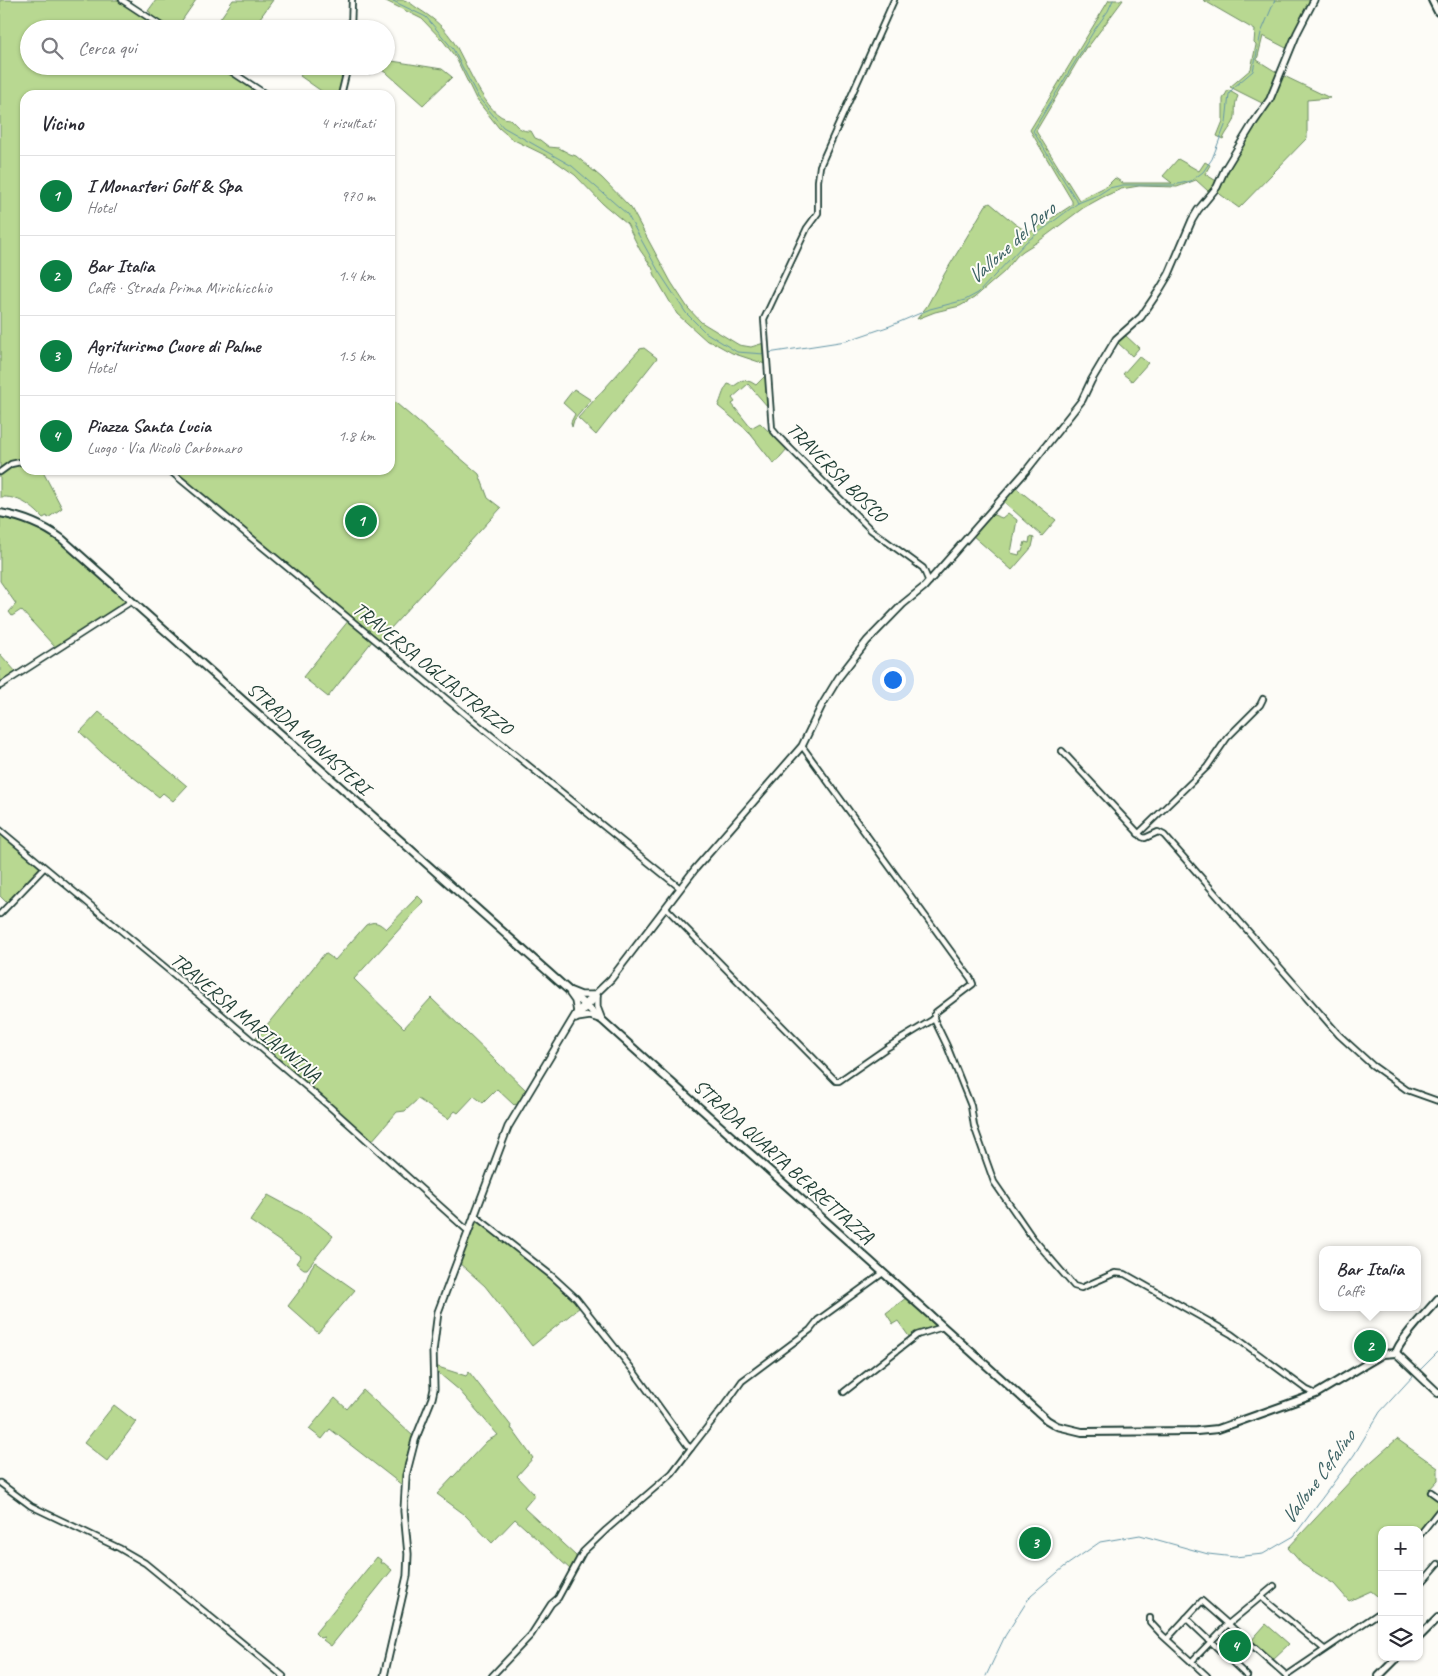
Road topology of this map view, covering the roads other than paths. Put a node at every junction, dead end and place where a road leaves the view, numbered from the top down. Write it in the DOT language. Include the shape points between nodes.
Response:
graph roads {
  1 [pos="122,0"];
  2 [pos="352,0"];
  3 [pos="894,0"];
  4 [pos="1314,0"];
  5 [pos="1432,0"];
  6 [pos="1438,12"];
  7 [pos="152,20"];
  8 [pos="351,20"];
  9 [pos="237,75"];
  10 [pos="346,75"];
  11 [pos="260,90"];
  12 [pos="342,90"];
  13 [pos="20,462"];
  14 [pos="0,472"];
  15 [pos="175,475"];
  16 [pos="0,513"];
  17 [pos="929,582"];
  18 [pos="132,601"];
  19 [pos="0,686"];
  20 [pos="1263,699"];
  21 [pos="802,746"];
  22 [pos="1062,751"];
  23 [pos="0,830"];
  24 [pos="1138,834"];
  25 [pos="44,868"];
  26 [pos="680,888"];
  27 [pos="666,908"];
  28 [pos="0,914"];
  29 [pos="566,988"];
  30 [pos="596,995"];
  31 [pos="586,1006"];
  32 [pos="577,1015"];
  33 [pos="602,1020"];
  34 [pos="934,1020"];
  35 [pos="1438,1101"];
  36 [pos="474,1215"];
  37 [pos="468,1231"];
  38 [pos="883,1273"];
  39 [pos="1438,1299"];
  40 [pos="943,1327"];
  41 [pos="1396,1353"];
  42 [pos="844,1392"];
  43 [pos="1438,1393"];
  44 [pos="1316,1394"];
  45 [pos="691,1448"];
  46 [pos="0,1483"];
  47 [pos="1432,1492"];
  48 [pos="1438,1497"];
  49 [pos="1438,1512"];
  50 [pos="1423,1531"];
  51 [pos="1438,1564"];
  52 [pos="1423,1582"];
  53 [pos="1274,1586"];
  54 [pos="1261,1597"];
  55 [pos="1378,1614"];
  56 [pos="1150,1618"];
  57 [pos="1186,1618"];
  58 [pos="1438,1618"];
  59 [pos="1227,1625"];
  60 [pos="1423,1633"];
  61 [pos="1167,1639"];
  62 [pos="1211,1642"];
  63 [pos="1324,1650"];
  64 [pos="1192,1661"];
  65 [pos="1394,1661"];
  66 [pos="283,1676"];
  67 [pos="384,1676"];
  68 [pos="492,1676"];
  69 [pos="1207,1676"];
  70 [pos="1247,1676"];
  71 [pos="1287,1676"];
  72 [pos="1379,1676"];
  1 -- 7 [label="street"];
  2 -- 8 [label="street"];
  3 -- 17 [label="street, TRAVERSA BOSCO" via="820,166 818,213 807,228 767,312 764,327 774,432 870,530 923,568"];
  4 -- 17 [label="street" via="1270,99 1225,168 1217,187 1192,220 1153,300 1141,318 1116,339 1082,400 1026,471"];
  5 -- 6 [label="main road"];
  9 -- 11 [label="street"];
  10 -- 12 [label="street"];
  13 -- 14 [label="street"];
  15 -- 26 [label="street, TRAVERSA OGLIASTRAZZO"];
  16 -- 18 [label="main road, STRADA MONASTERI" via="23,518 53,532"];
  17 -- 21 [label="street" via="885,623 839,677"];
  18 -- 19 [label="street"];
  18 -- 29 [label="main road, STRADA MONASTERI"];
  20 -- 24 [label="street" via="1224,741 1207,767"];
  21 -- 26 [label="street"];
  21 -- 34 [label="street" via="970,979 972,984 936,1012"];
  22 -- 24 [label="street"];
  23 -- 25 [label="street, TRAVERSA MARIANNINA"];
  24 -- 35 [label="street" via="1145,838 1158,832 1164,835 1324,1019 1359,1053 1407,1090"];
  25 -- 28 [label="street"];
  25 -- 37 [label="street, TRAVERSA MARIANNINA" via="330,1107"];
  26 -- 27 [label="street"];
  27 -- 30 [label="street"];
  27 -- 34 [label="street" via="836,1081"];
  29 -- 30 [label="street" via="580,995"];
  29 -- 31 [label="main road, STRADA MONASTERI"];
  29 -- 32 [label="street" via="575,1001"];
  30 -- 31 [label="street"];
  30 -- 33 [label="street"];
  31 -- 32 [label="street"];
  31 -- 33 [label="main road, STRADA QUARTA BERRETTAZZA"];
  32 -- 33 [label="street"];
  32 -- 36 [label="street" via="508,1127"];
  33 -- 38 [label="main road, STRADA QUARTA BERRETTAZZA"];
  34 -- 44 [label="street" via="971,1106 974,1126 994,1182 1032,1236 1074,1286 1081,1288 1115,1272 1125,1274 1231,1334"];
  36 -- 37 [label="street"];
  36 -- 45 [label="street" via="576,1298"];
  37 -- 67 [label="street" via="438,1312 433,1350 434,1389 408,1464 404,1490 407,1576"];
  38 -- 40 [label="main road, STRADA QUARTA BERRETTAZZA"];
  38 -- 45 [label="street" via="742,1381"];
  39 -- 41 [label="main road"];
  40 -- 42 [label="street" via="917,1335"];
  40 -- 44 [label="main road, STRADA QUARTA BERRETTAZZA" via="1033,1409 1057,1426 1070,1430 1218,1429"];
  41 -- 43 [label="main road"];
  41 -- 44 [label="main road, STRADA QUARTA BERRETTAZZA" via="1383,1354"];
  45 -- 68 [label="street" via="672,1473 583,1552 558,1598 531,1635"];
  46 -- 66 [label="street" via="31,1506 145,1563"];
  47 -- 48 [label="street"];
  49 -- 50 [label="street"];
  51 -- 52 [label="street"];
  53 -- 54 [label="street"];
  54 -- 59 [label="street"];
  54 -- 63 [label="street"];
  55 -- 63 [label="street"];
  56 -- 61 [label="street" via="1150,1622"];
  57 -- 59 [label="street" via="1202,1601"];
  57 -- 61 [label="street"];
  57 -- 62 [label="street"];
  58 -- 60 [label="main road"];
  59 -- 62 [label="street"];
  59 -- 71 [label="street"];
  61 -- 64 [label="street"];
  62 -- 64 [label="street"];
  62 -- 70 [label="street"];
  63 -- 71 [label="street"];
  64 -- 69 [label="street"];
  65 -- 72 [label="main road"];
}
